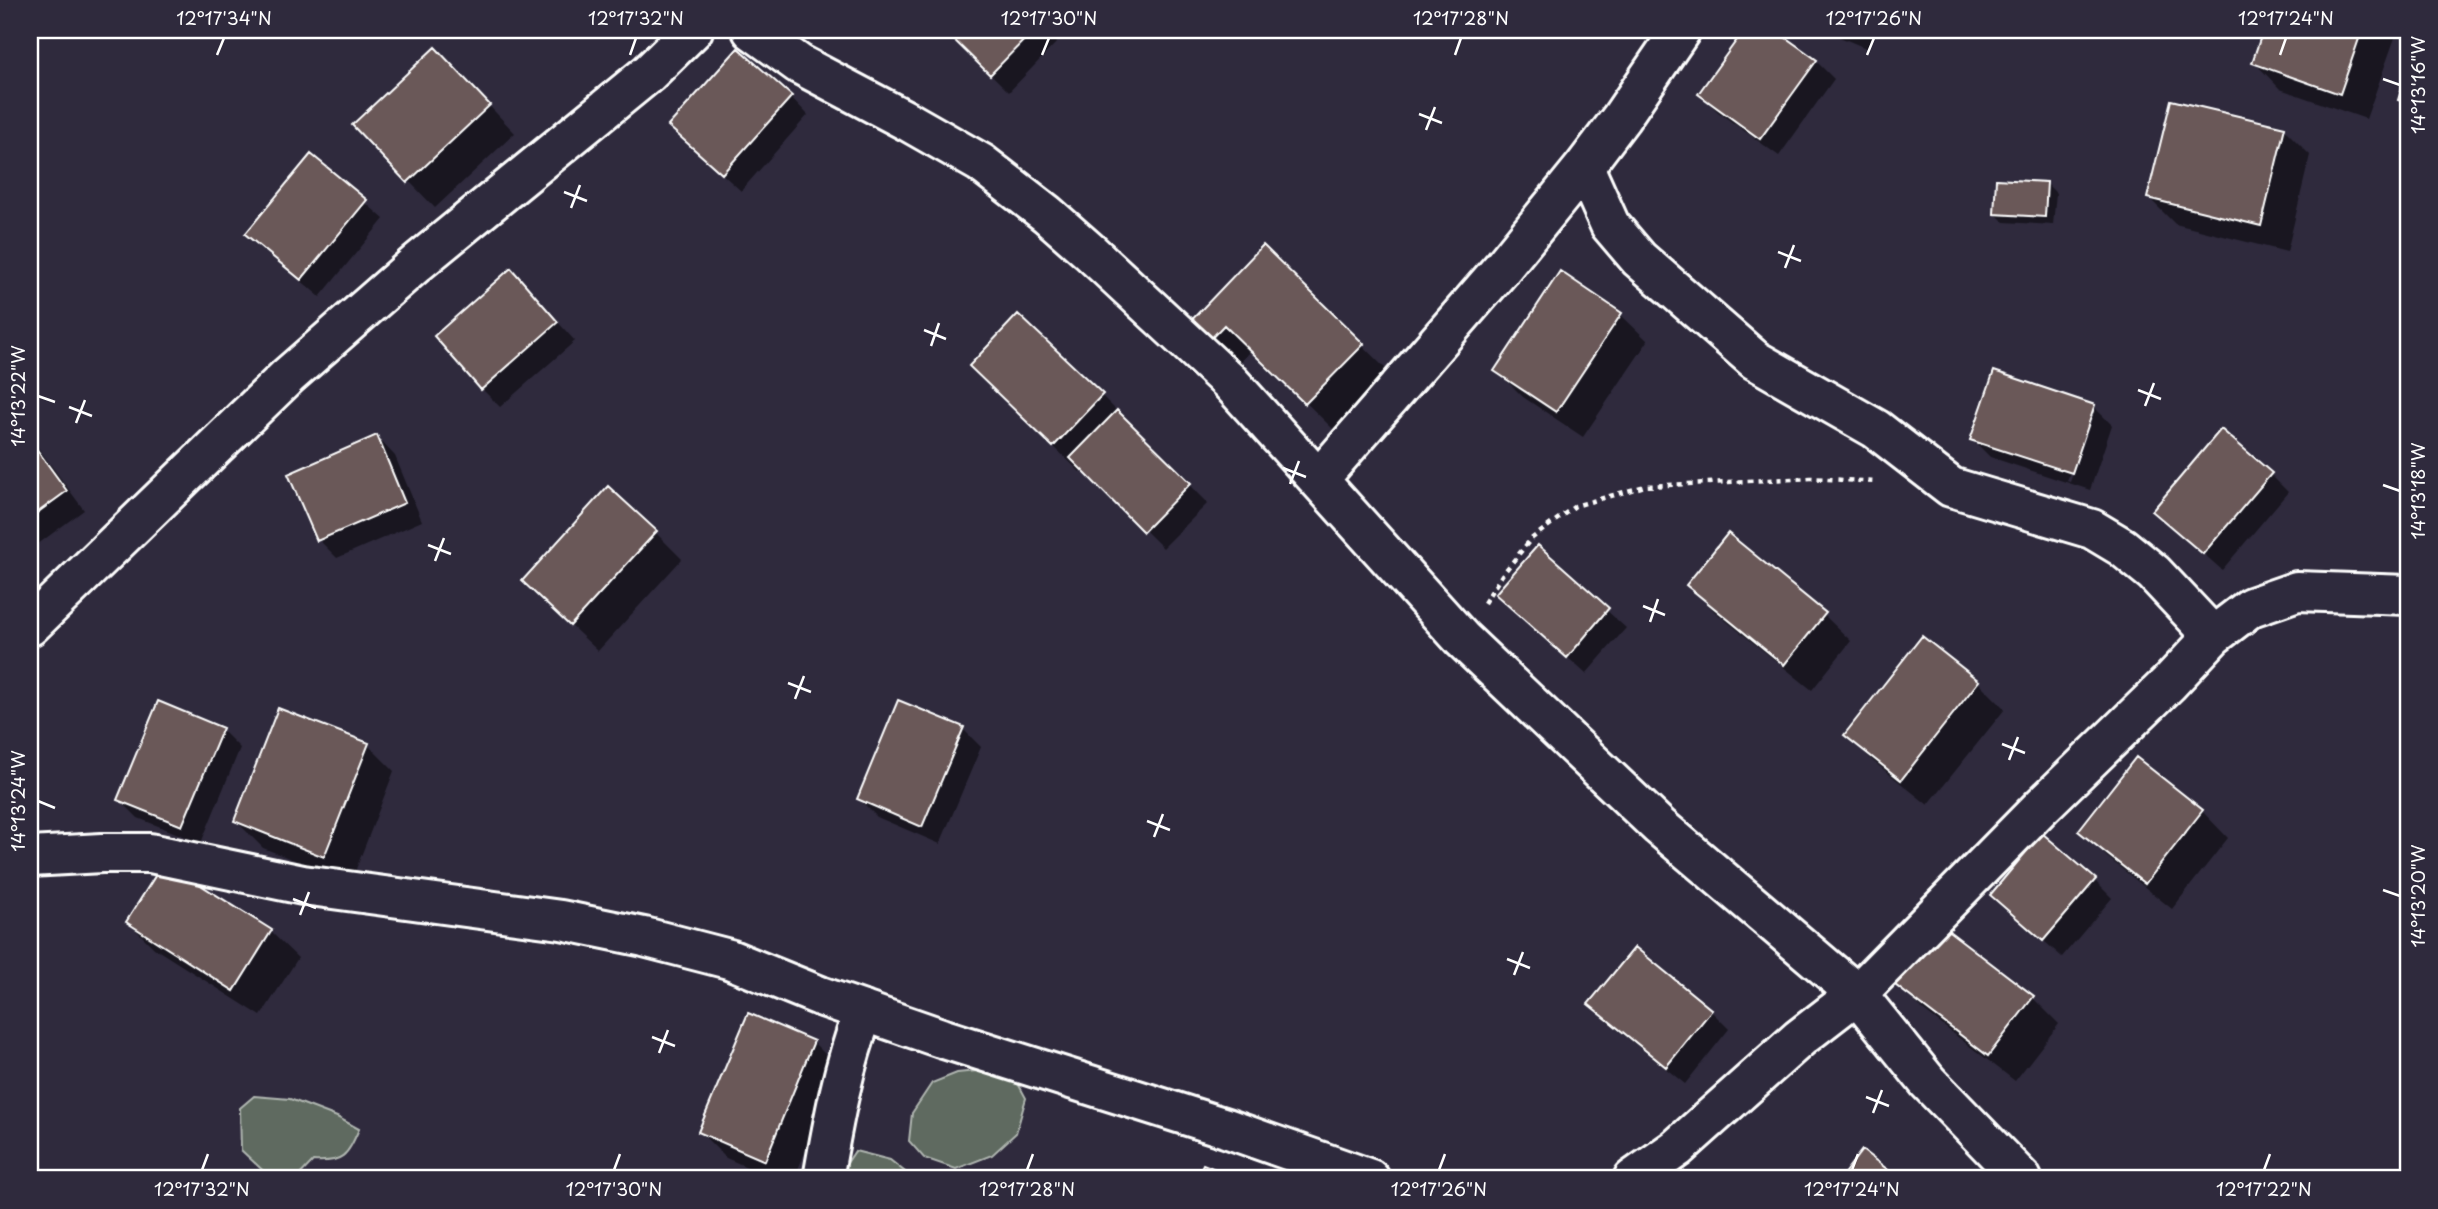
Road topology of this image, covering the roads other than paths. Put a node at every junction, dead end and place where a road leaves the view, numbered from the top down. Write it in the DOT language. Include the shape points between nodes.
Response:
graph roads {
  1 [pos="693,30"];
  2 [pos="752,30"];
  3 [pos="1681,30"];
  4 [pos="1584,167"];
  5 [pos="1319,479"];
  6 [pos="2408,595"];
  7 [pos="30,626"];
  8 [pos="2213,636"];
  9 [pos="30,857"];
  10 [pos="1857,994"];
  11 [pos="864,1011"];
  12 [pos="823,1179"];
  13 [pos="1370,1179"];
  14 [pos="1633,1179"];
  15 [pos="2022,1179"];
  1 -- 7 [label="street" via="649,73 417,263 288,376"];
  2 -- 5 [label="street" via="799,65 981,163 1047,214 1230,382"];
  3 -- 4 [label="street"];
  4 -- 5 [label="street"];
  4 -- 8 [label="street" via="1610,225 1639,259 1755,360 1876,429 1951,487 2092,530 2122,547 2154,573"];
  5 -- 10 [label="street" via="1462,639 1659,826"];
  6 -- 8 [label="street" via="2297,591 2251,607"];
  8 -- 10 [label="street"];
  9 -- 11 [label="street" via="150,853 303,885 561,920 729,959"];
  10 -- 14 [label="street" via="1800,1038 1677,1149"];
  10 -- 15 [label="street" via="1928,1082"];
  11 -- 12 [label="street" via="848,1054"];
  11 -- 13 [label="street"];
}
